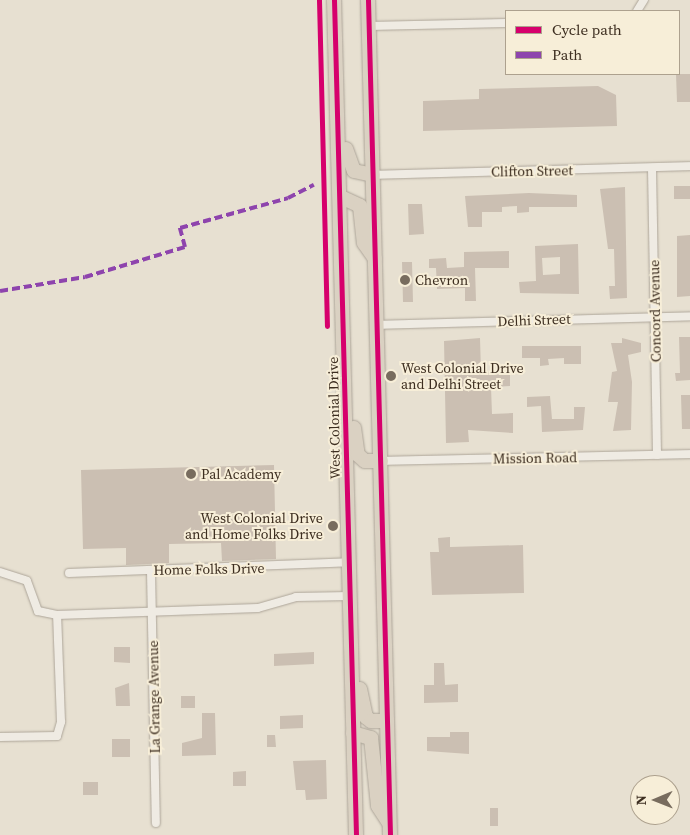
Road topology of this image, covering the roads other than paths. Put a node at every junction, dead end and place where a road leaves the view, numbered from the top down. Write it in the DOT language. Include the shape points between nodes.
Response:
graph roads {
  1 [pos="334,0"];
  2 [pos="368,0"];
  3 [pos="505,23"];
  4 [pos="369,26"];
  5 [pos="337,96"];
  6 [pos="690,166"];
  7 [pos="652,168"];
  8 [pos="373,175"];
  9 [pos="341,197"];
  10 [pos="375,258"];
  11 [pos="690,316"];
  12 [pos="655,317"];
  13 [pos="377,325"];
  14 [pos="344,378"];
  15 [pos="690,454"];
  16 [pos="657,455"];
  17 [pos="381,461"];
  18 [pos="349,562"];
  19 [pos="151,571"];
  20 [pos="0,572"];
  21 [pos="69,573"];
  22 [pos="350,596"];
  23 [pos="152,612"];
  24 [pos="57,614"];
  25 [pos="351,643"];
  26 [pos="387,721"];
  27 [pos="353,733"];
  28 [pos="0,737"];
  29 [pos="156,823"];
  30 [pos="390,829"];
  31 [pos="356,835"];
  1 -- 5 [label="highway, West Colonial Drive"];
  2 -- 4 [label="highway"];
  3 -- 4 [label="street"];
  4 -- 8 [label="highway"];
  5 -- 8 [label="highway" via="346,107 349,165 359,174"];
  5 -- 9 [label="highway, West Colonial Drive"];
  6 -- 7 [label="street, Clifton Street"];
  7 -- 8 [label="street, Clifton Street"];
  7 -- 12 [label="street, Concord Avenue"];
  8 -- 10 [label="highway"];
  9 -- 10 [label="highway" via="360,206 364,243"];
  9 -- 14 [label="highway, West Colonial Drive"];
  10 -- 13 [label="highway"];
  11 -- 12 [label="street, Delhi Street"];
  12 -- 13 [label="street, Delhi Street"];
  12 -- 16 [label="street, Concord Avenue"];
  13 -- 17 [label="highway"];
  14 -- 17 [label="highway" via="354,388 358,455 365,461"];
  14 -- 18 [label="highway, West Colonial Drive"];
  15 -- 16 [label="street, Mission Road"];
  16 -- 17 [label="street, Mission Road"];
  17 -- 26 [label="highway"];
  18 -- 19 [label="street, Home Folks Drive"];
  18 -- 22 [label="highway, West Colonial Drive"];
  19 -- 21 [label="street, Home Folks Drive"];
  19 -- 23 [label="street, La Grange Avenue"];
  20 -- 24 [label="street" via="27,580 38,612"];
  22 -- 23 [label="street" via="296,597 258,608"];
  22 -- 25 [label="highway, West Colonial Drive"];
  23 -- 24 [label="street"];
  23 -- 29 [label="street, La Grange Avenue"];
  24 -- 28 [label="street" via="61,722 57,736"];
  25 -- 26 [label="highway" via="360,661 360,700 366,717 371,721"];
  25 -- 27 [label="highway, West Colonial Drive"];
  26 -- 30 [label="highway"];
  27 -- 30 [label="highway" via="371,738 378,806"];
  27 -- 31 [label="highway, West Colonial Drive"];
}
